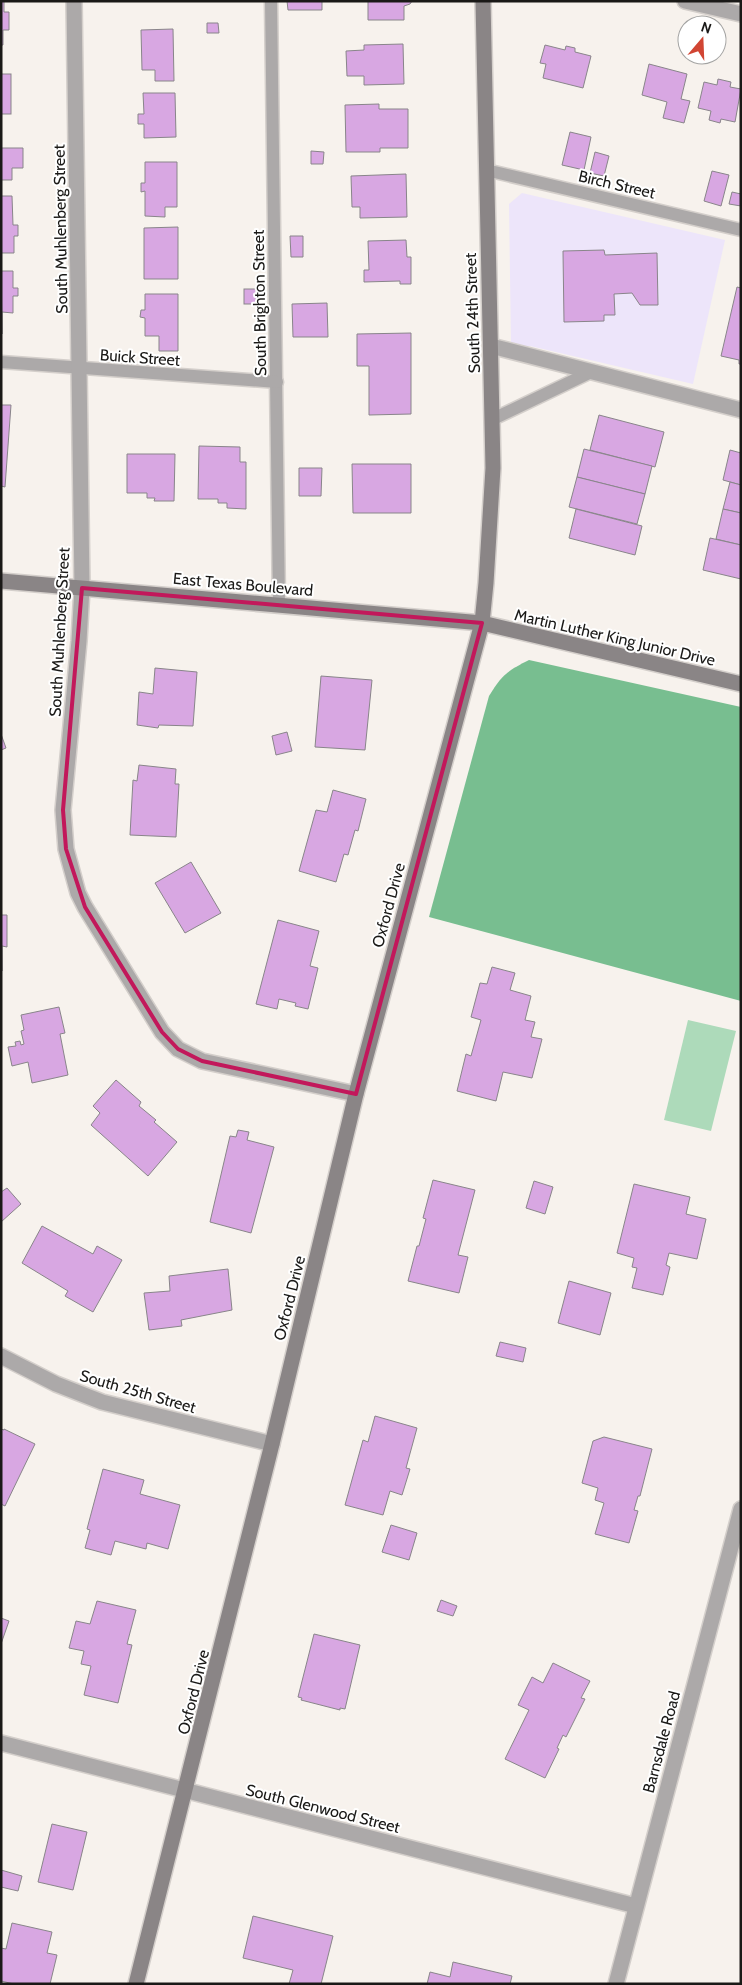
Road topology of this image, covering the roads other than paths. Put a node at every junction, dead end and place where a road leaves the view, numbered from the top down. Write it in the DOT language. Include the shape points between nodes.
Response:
graph roads {
  1 [pos="74,1"];
  2 [pos="271,1"];
  3 [pos="483,1"];
  4 [pos="690,2"];
  5 [pos="741,14"];
  6 [pos="486,170"];
  7 [pos="741,230"];
  8 [pos="490,346"];
  9 [pos="1,362"];
  10 [pos="78,369"];
  11 [pos="589,373"];
  12 [pos="276,382"];
  13 [pos="741,410"];
  14 [pos="493,419"];
  15 [pos="1,581"];
  16 [pos="82,588"];
  17 [pos="279,605"];
  18 [pos="482,623"];
  19 [pos="741,684"];
  20 [pos="356,1094"];
  21 [pos="1,1356"];
  22 [pos="272,1444"];
  23 [pos="741,1509"];
  24 [pos="1,1743"];
  25 [pos="186,1791"];
  26 [pos="636,1906"];
  27 [pos="136,1984"];
  28 [pos="616,1984"];
  1 -- 10 [label="street, South Muhlenberg Street"];
  2 -- 12 [label="lane, South Brighton Street"];
  3 -- 6 [label="main road, South 24th Street"];
  4 -- 5 [label="street"];
  6 -- 7 [label="lane, Birch Street"];
  6 -- 8 [label="main road, South 24th Street"];
  8 -- 11 [label="street"];
  8 -- 14 [label="main road, South 24th Street"];
  9 -- 10 [label="lane, Buick Street"];
  10 -- 12 [label="lane, Buick Street"];
  10 -- 16 [label="street, South Muhlenberg Street"];
  11 -- 13 [label="street"];
  11 -- 14 [label="lane"];
  12 -- 17 [label="lane, South Brighton Street"];
  14 -- 18 [label="main road, South 24th Street" via="492,496"];
  15 -- 16 [label="main road, East Texas Boulevard"];
  16 -- 17 [label="main road, East Texas Boulevard"];
  16 -- 20 [label="street, South Muhlenberg Street" via="63,810 66,848 84,907 162,1032 178,1049 202,1061"];
  17 -- 18 [label="main road, East Texas Boulevard"];
  18 -- 19 [label="main road, Martin Luther King Junior Drive"];
  18 -- 20 [label="main road, Oxford Drive"];
  20 -- 22 [label="main road, Oxford Drive"];
  21 -- 22 [label="street, South 25th Street" via="56,1384 102,1402"];
  22 -- 25 [label="main road, Oxford Drive"];
  23 -- 26 [label="street, Barnsdale Road"];
  24 -- 25 [label="street, South Glenwood Street"];
  25 -- 26 [label="street, South Glenwood Street"];
  25 -- 27 [label="main road, Oxford Drive"];
  26 -- 28 [label="street, Barnsdale Road"];
}
